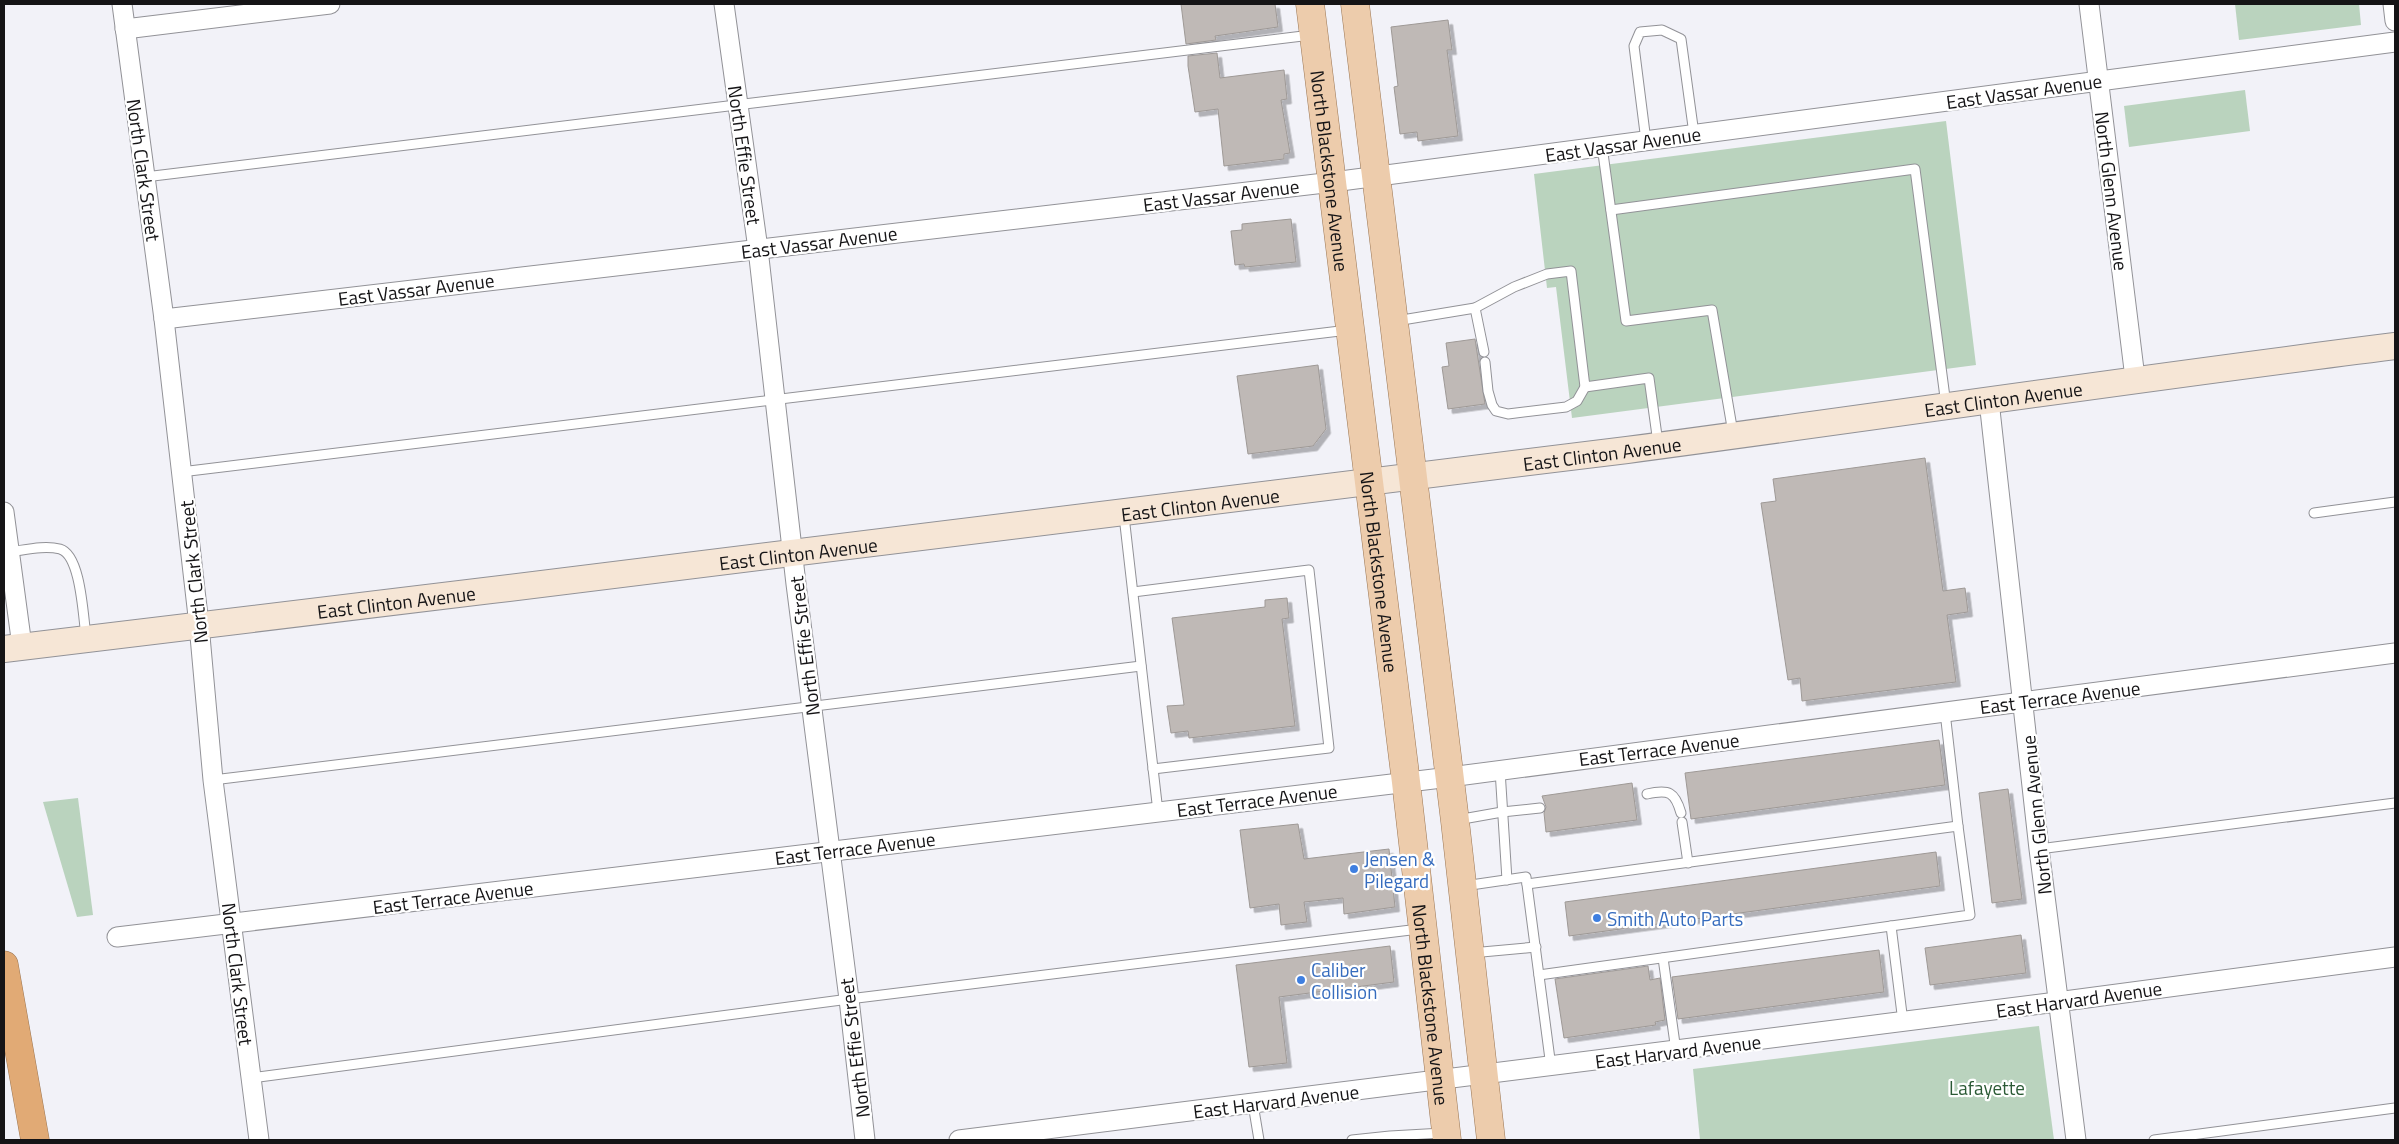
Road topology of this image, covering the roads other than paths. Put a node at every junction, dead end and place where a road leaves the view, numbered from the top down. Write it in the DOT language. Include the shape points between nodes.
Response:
graph roads {
  1 [pos="122,4"];
  2 [pos="330,4"];
  3 [pos="724,4"];
  4 [pos="1310,4"];
  5 [pos="1356,4"];
  6 [pos="2089,4"];
  7 [pos="2393,4"];
  8 [pos="2395,21"];
  9 [pos="126,30"];
  10 [pos="1314,34"];
  11 [pos="2395,42"];
  12 [pos="2098,81"];
  13 [pos="738,104"];
  14 [pos="1694,134"];
  15 [pos="1646,141"];
  16 [pos="1602,146"];
  17 [pos="145,176"];
  18 [pos="1377,176"];
  19 [pos="1333,182"];
  20 [pos="1611,210"];
  21 [pos="758,249"];
  22 [pos="1475,308"];
  23 [pos="164,319"];
  24 [pos="1393,322"];
  25 [pos="1351,330"];
  26 [pos="2395,346"];
  27 [pos="2135,378"];
  28 [pos="1585,387"];
  29 [pos="775,401"];
  30 [pos="1989,401"];
  31 [pos="1946,407"];
  32 [pos="1734,435"];
  33 [pos="1659,445"];
  34 [pos="181,472"];
  35 [pos="1413,476"];
  36 [pos="1369,482"];
  37 [pos="2395,502"];
  38 [pos="4,512"];
  39 [pos="1123,512"];
  40 [pos="2314,513"];
  41 [pos="9,552"];
  42 [pos="792,552"];
  43 [pos="1133,592"];
  44 [pos="199,624"];
  45 [pos="86,638"];
  46 [pos="13,647"];
  47 [pos="2395,653"];
  48 [pos="1141,666"];
  49 [pos="2023,702"];
  50 [pos="811,707"];
  51 [pos="1945,712"];
  52 [pos="1153,770"];
  53 [pos="1500,770"];
  54 [pos="1450,776"];
  55 [pos="213,780"];
  56 [pos="1406,782"];
  57 [pos="1647,794"];
  58 [pos="2395,803"];
  59 [pos="1540,808"];
  60 [pos="1158,812"];
  61 [pos="1502,812"];
  62 [pos="1455,821"];
  63 [pos="1958,826"];
  64 [pos="2039,849"];
  65 [pos="829,851"];
  66 [pos="1688,863"];
  67 [pos="1507,880"];
  68 [pos="1527,884"];
  69 [pos="1462,886"];
  70 [pos="232,924"];
  71 [pos="1891,926"];
  72 [pos="1423,929"];
  73 [pos="117,938"];
  74 [pos="1536,947"];
  75 [pos="1469,953"];
  76 [pos="2395,957"];
  77 [pos="1663,958"];
  78 [pos="4,965"];
  79 [pos="1539,975"];
  80 [pos="849,999"];
  81 [pos="2057,1002"];
  82 [pos="1903,1022"];
  83 [pos="1676,1051"];
  84 [pos="1551,1067"];
  85 [pos="1482,1076"];
  86 [pos="251,1078"];
  87 [pos="1440,1081"];
  88 [pos="1253,1104"];
  89 [pos="2395,1108"];
  90 [pos="1446,1137"];
  91 [pos="35,1140"];
  92 [pos="259,1140"];
  93 [pos="865,1140"];
  94 [pos="959,1140"];
  95 [pos="1259,1140"];
  96 [pos="1352,1140"];
  97 [pos="1491,1140"];
  98 [pos="2076,1140"];
  99 [pos="2154,1140"];
  1 -- 9 [label="street, North Clark Street"];
  2 -- 9 [label="street"];
  3 -- 13 [label="street, North Effie Street"];
  4 -- 10 [label="main road, North Blackstone Avenue"];
  5 -- 18 [label="main road"];
  6 -- 12 [label="street, North Glenn Avenue"];
  7 -- 8 [label="street"];
  9 -- 17 [label="street, North Clark Street"];
  10 -- 13 [label="lane"];
  10 -- 19 [label="main road, North Blackstone Avenue"];
  11 -- 12 [label="street, East Vassar Avenue"];
  12 -- 14 [label="street, East Vassar Avenue"];
  12 -- 27 [label="street, North Glenn Avenue"];
  13 -- 17 [label="lane"];
  13 -- 21 [label="street, North Effie Street"];
  14 -- 15 [label="street, East Vassar Avenue"];
  14 -- 15 [label="lane" via="1681,39 1662,30 1640,32 1634,46"];
  15 -- 16 [label="street, East Vassar Avenue"];
  16 -- 18 [label="street, East Vassar Avenue"];
  16 -- 20 [label="lane"];
  17 -- 23 [label="street, North Clark Street"];
  18 -- 19 [label="street, East Vassar Avenue"];
  18 -- 24 [label="main road"];
  19 -- 21 [label="street, East Vassar Avenue"];
  19 -- 25 [label="main road, North Blackstone Avenue"];
  20 -- 31 [label="lane" via="1915,169"];
  20 -- 32 [label="lane" via="1626,321 1712,310"];
  21 -- 23 [label="street, East Vassar Avenue"];
  21 -- 29 [label="street, North Effie Street"];
  22 -- 24 [label="lane"];
  22 -- 28 [label="lane" via="1488,391 1496,411 1508,414 1566,406 1577,401"];
  22 -- 28 [label="lane" via="1514,286 1547,274 1571,270"];
  23 -- 34 [label="street, North Clark Street"];
  24 -- 35 [label="main road"];
  25 -- 29 [label="lane"];
  25 -- 36 [label="main road, North Blackstone Avenue"];
  26 -- 27 [label="main road, East Clinton Avenue"];
  27 -- 30 [label="main road, East Clinton Avenue"];
  28 -- 33 [label="lane" via="1649,378"];
  29 -- 34 [label="lane"];
  29 -- 42 [label="street, North Effie Street"];
  30 -- 31 [label="main road, East Clinton Avenue"];
  30 -- 49 [label="street, North Glenn Avenue"];
  31 -- 32 [label="main road, East Clinton Avenue"];
  32 -- 33 [label="main road, East Clinton Avenue"];
  33 -- 35 [label="main road, East Clinton Avenue"];
  34 -- 44 [label="street, North Clark Street"];
  35 -- 36 [label="main road, East Clinton Avenue"];
  35 -- 54 [label="main road"];
  36 -- 39 [label="main road, East Clinton Avenue"];
  36 -- 56 [label="main road, North Blackstone Avenue"];
  37 -- 40 [label="lane"];
  38 -- 41 [label="street"];
  39 -- 42 [label="main road, East Clinton Avenue"];
  39 -- 43 [label="lane"];
  41 -- 45 [label="lane" via="46,548 69,554 76,571"];
  41 -- 46 [label="street"];
  42 -- 44 [label="main road, East Clinton Avenue"];
  42 -- 50 [label="street, North Effie Street"];
  43 -- 48 [label="lane"];
  43 -- 52 [label="lane" via="1309,570 1328,748"];
  44 -- 45 [label="main road, East Clinton Avenue"];
  44 -- 55 [label="street, North Clark Street"];
  45 -- 46 [label="main road, East Clinton Avenue"];
  47 -- 49 [label="street, East Terrace Avenue"];
  48 -- 50 [label="lane"];
  48 -- 52 [label="lane"];
  49 -- 51 [label="street, East Terrace Avenue"];
  49 -- 64 [label="street, North Glenn Avenue"];
  50 -- 55 [label="lane"];
  50 -- 65 [label="street, North Effie Street"];
  51 -- 53 [label="street, East Terrace Avenue"];
  51 -- 63 [label="lane"];
  52 -- 60 [label="lane"];
  53 -- 54 [label="street, East Terrace Avenue"];
  53 -- 61 [label="lane"];
  54 -- 56 [label="street, East Terrace Avenue"];
  54 -- 62 [label="main road"];
  55 -- 70 [label="street, North Clark Street"];
  56 -- 60 [label="street, East Terrace Avenue"];
  56 -- 72 [label="main road, North Blackstone Avenue"];
  57 -- 66 [label="lane" via="1660,791 1677,800"];
  58 -- 64 [label="lane"];
  59 -- 61 [label="lane"];
  60 -- 65 [label="street, East Terrace Avenue"];
  61 -- 62 [label="lane"];
  61 -- 67 [label="lane"];
  62 -- 69 [label="main road"];
  63 -- 66 [label="lane"];
  63 -- 71 [label="lane" via="1970,915"];
  64 -- 81 [label="street, North Glenn Avenue"];
  65 -- 70 [label="street, East Terrace Avenue"];
  65 -- 80 [label="street, North Effie Street"];
  66 -- 68 [label="lane"];
  67 -- 68 [label="lane" via="1526,877"];
  67 -- 69 [label="lane"];
  68 -- 74 [label="lane"];
  69 -- 75 [label="main road"];
  70 -- 73 [label="street, East Terrace Avenue"];
  70 -- 86 [label="street, North Clark Street"];
  71 -- 77 [label="lane"];
  71 -- 82 [label="lane"];
  72 -- 80 [label="lane"];
  72 -- 87 [label="main road, North Blackstone Avenue"];
  74 -- 75 [label="lane"];
  74 -- 79 [label="lane"];
  75 -- 85 [label="main road"];
  76 -- 81 [label="street, East Harvard Avenue"];
  77 -- 79 [label="lane"];
  77 -- 83 [label="lane"];
  78 -- 91 [label="highway"];
  79 -- 84 [label="lane"];
  80 -- 86 [label="lane"];
  80 -- 93 [label="street, North Effie Street"];
  81 -- 82 [label="street, East Harvard Avenue"];
  81 -- 98 [label="street, North Glenn Avenue"];
  82 -- 83 [label="street, East Harvard Avenue"];
  83 -- 84 [label="street, East Harvard Avenue"];
  84 -- 85 [label="street, East Harvard Avenue"];
  85 -- 87 [label="street, East Harvard Avenue"];
  85 -- 97 [label="main road"];
  86 -- 92 [label="street, North Clark Street"];
  87 -- 88 [label="street, East Harvard Avenue"];
  87 -- 90 [label="main road, North Blackstone Avenue"];
  88 -- 94 [label="street, East Harvard Avenue"];
  88 -- 95 [label="lane"];
  89 -- 99 [label="lane"];
  90 -- 96 [label="lane" via="1390,1136"];
}
